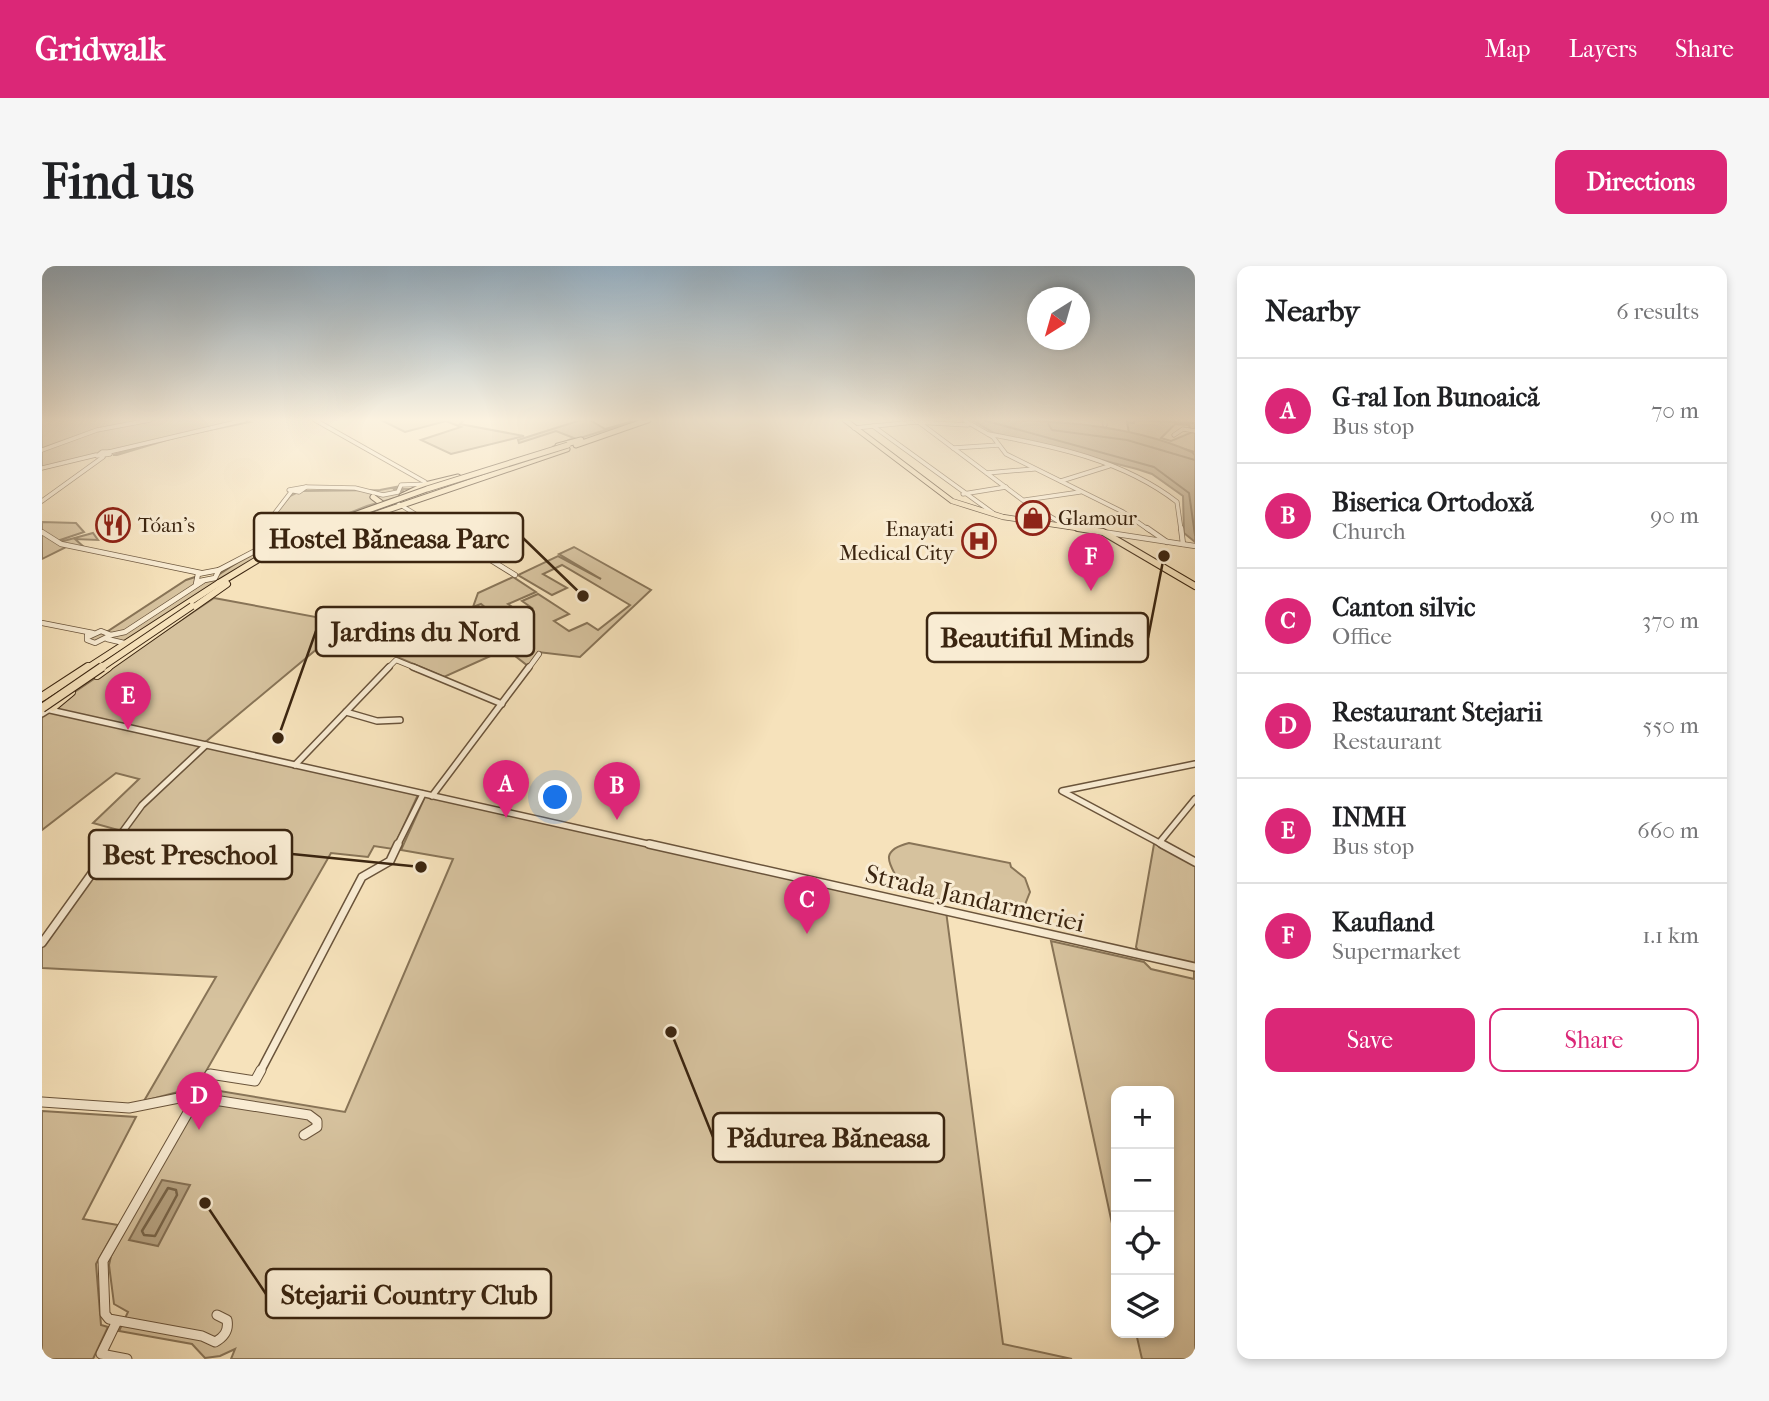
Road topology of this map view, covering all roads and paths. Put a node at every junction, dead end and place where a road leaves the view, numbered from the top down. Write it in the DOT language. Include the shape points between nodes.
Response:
graph roads {
  1 [pos="81,471"];
  2 [pos="406,471"];
  3 [pos="474,471"];
  4 [pos="490,471"];
  5 [pos="496,471"];
  6 [pos="910,471"];
  7 [pos="933,471"];
  8 [pos="984,471"];
  9 [pos="1012,471"];
  10 [pos="1041,471"];
  11 [pos="1093,471"];
  12 [pos="1121,471"];
  13 [pos="987,473"];
  14 [pos="417,477"];
  15 [pos="1061,481"];
  16 [pos="430,483"];
  17 [pos="417,487"];
  18 [pos="1006,487"];
  19 [pos="303,490"];
  20 [pos="441,490"];
  21 [pos="1082,491"];
  22 [pos="433,493"];
  23 [pos="291,494"];
  24 [pos="963,494"];
  25 [pos="373,497"];
  26 [pos="42,501"];
  27 [pos="973,501"];
  28 [pos="1024,501"];
  29 [pos="381,503"];
  30 [pos="399,504"];
  31 [pos="963,505"];
  32 [pos="995,514"];
  33 [pos="1068,527"];
  34 [pos="262,530"];
  35 [pos="42,532"];
  36 [pos="1103,532"];
  37 [pos="269,535"];
  38 [pos="259,542"];
  39 [pos="289,542"];
  40 [pos="1167,542"];
  41 [pos="1183,544"];
  42 [pos="1195,546"];
  43 [pos="216,571"];
  44 [pos="515,575"];
  45 [pos="198,578"];
  46 [pos="223,584"];
  47 [pos="1195,586"];
  48 [pos="189,606"];
  49 [pos="42,623"];
  50 [pos="87,635"];
  51 [pos="109,637"];
  52 [pos="124,643"];
  53 [pos="539,654"];
  54 [pos="364,688"];
  55 [pos="42,699"];
  56 [pos="502,704"];
  57 [pos="49,708"];
  58 [pos="346,712"];
  59 [pos="42,714"];
  60 [pos="400,720"];
  61 [pos="206,745"];
  62 [pos="1195,764"];
  63 [pos="293,765"];
  64 [pos="1183,766"];
  65 [pos="1195,772"];
  66 [pos="423,794"];
  67 [pos="432,796"];
  68 [pos="1195,799"];
  69 [pos="1159,843"];
  70 [pos="1195,862"];
  71 [pos="42,943"];
  72 [pos="1195,967"];
  73 [pos="198,1096"];
  74 [pos="42,1102"];
  75 [pos="304,1135"];
  76 [pos="217,1315"];
  77 [pos="117,1321"];
  78 [pos="123,1359"];
  1 -- 26 [label="street"];
  2 -- 14 [label="street"];
  3 -- 16 [label="highway"];
  4 -- 39 [label="highway, bridge"];
  5 -- 20 [label="highway"];
  6 -- 31 [label="main road"];
  7 -- 24 [label="street"];
  8 -- 13 [label="street"];
  9 -- 13 [label="street"];
  10 -- 15 [label="street"];
  11 -- 15 [label="street"];
  12 -- 41 [label="street" via="1176,501"];
  13 -- 18 [label="street"];
  14 -- 16 [label="street"];
  14 -- 17 [label="street"];
  15 -- 21 [label="street"];
  16 -- 17 [label="highway"];
  16 -- 20 [label="highway" via="442,486"];
  17 -- 19 [label="street" via="399,486 398,492 385,496 358,488"];
  17 -- 22 [label="highway"];
  17 -- 25 [label="street"];
  17 -- 29 [label="highway"];
  18 -- 24 [label="street"];
  18 -- 28 [label="street"];
  19 -- 23 [label="street"];
  19 -- 23 [label="street" via="293,486"];
  19 -- 25 [label="street" via="359,491"];
  20 -- 22 [label="highway"];
  21 -- 28 [label="street"];
  21 -- 40 [label="street"];
  22 -- 30 [label="highway"];
  23 -- 34 [label="street"];
  24 -- 27 [label="street"];
  25 -- 29 [label="highway"];
  27 -- 31 [label="street"];
  27 -- 32 [label="street"];
  28 -- 33 [label="street"];
  29 -- 39 [label="highway" via="314,527"];
  30 -- 39 [label="highway"];
  30 -- 44 [label="street"];
  31 -- 32 [label="main road"];
  32 -- 33 [label="main road"];
  33 -- 36 [label="main road"];
  34 -- 37 [label="street"];
  34 -- 38 [label="street"];
  35 -- 45 [label="street" via="68,546"];
  36 -- 40 [label="street"];
  36 -- 47 [label="main road"];
  37 -- 38 [label="street"];
  37 -- 38 [label="street" via="277,539"];
  38 -- 43 [label="street"];
  39 -- 46 [label="highway"];
  40 -- 41 [label="street"];
  41 -- 42 [label="street"];
  43 -- 45 [label="street"];
  43 -- 45 [label="street" via="215,578"];
  45 -- 51 [label="street" via="125,632"];
  46 -- 48 [label="highway"];
  46 -- 52 [label="highway"];
  46 -- 57 [label="highway"];
  48 -- 55 [label="highway, bridge"];
  48 -- 57 [label="highway, bridge"];
  49 -- 50 [label="street"];
  50 -- 51 [label="street" via="107,631"];
  50 -- 51 [label="street" via="92,643"];
  51 -- 52 [label="street"];
  52 -- 55 [label="highway"];
  53 -- 56 [label="street"];
  54 -- 63 [label="street"];
  55 -- 57 [label="street" via="53,700"];
  56 -- 58 [label="street" via="398,660"];
  56 -- 67 [label="street"];
  57 -- 59 [label="street"];
  57 -- 61 [label="street, Strada Jandarmeriei"];
  58 -- 60 [label="street" via="373,720"];
  58 -- 63 [label="street"];
  61 -- 63 [label="street, Strada Jandarmeriei"];
  61 -- 71 [label="street" via="142,805"];
  62 -- 64 [label="street"];
  63 -- 66 [label="street, Strada Jandarmeriei"];
  64 -- 65 [label="street"];
  64 -- 69 [label="street" via="1064,788 1064,794"];
  66 -- 67 [label="street, Strada Jandarmeriei"];
  66 -- 73 [label="street" via="390,862 362,877 256,1081 210,1074"];
  67 -- 72 [label="street, Strada Jandarmeriei"];
  68 -- 69 [label="street"];
  69 -- 70 [label="street"];
  73 -- 74 [label="street" via="129,1108"];
  73 -- 75 [label="street" via="313,1116 317,1127"];
  73 -- 77 [label="street" via="103,1261 105,1314"];
  76 -- 77 [label="street" via="227,1320 228,1328 215,1342"];
  77 -- 78 [label="street" via="101,1354"];
}
